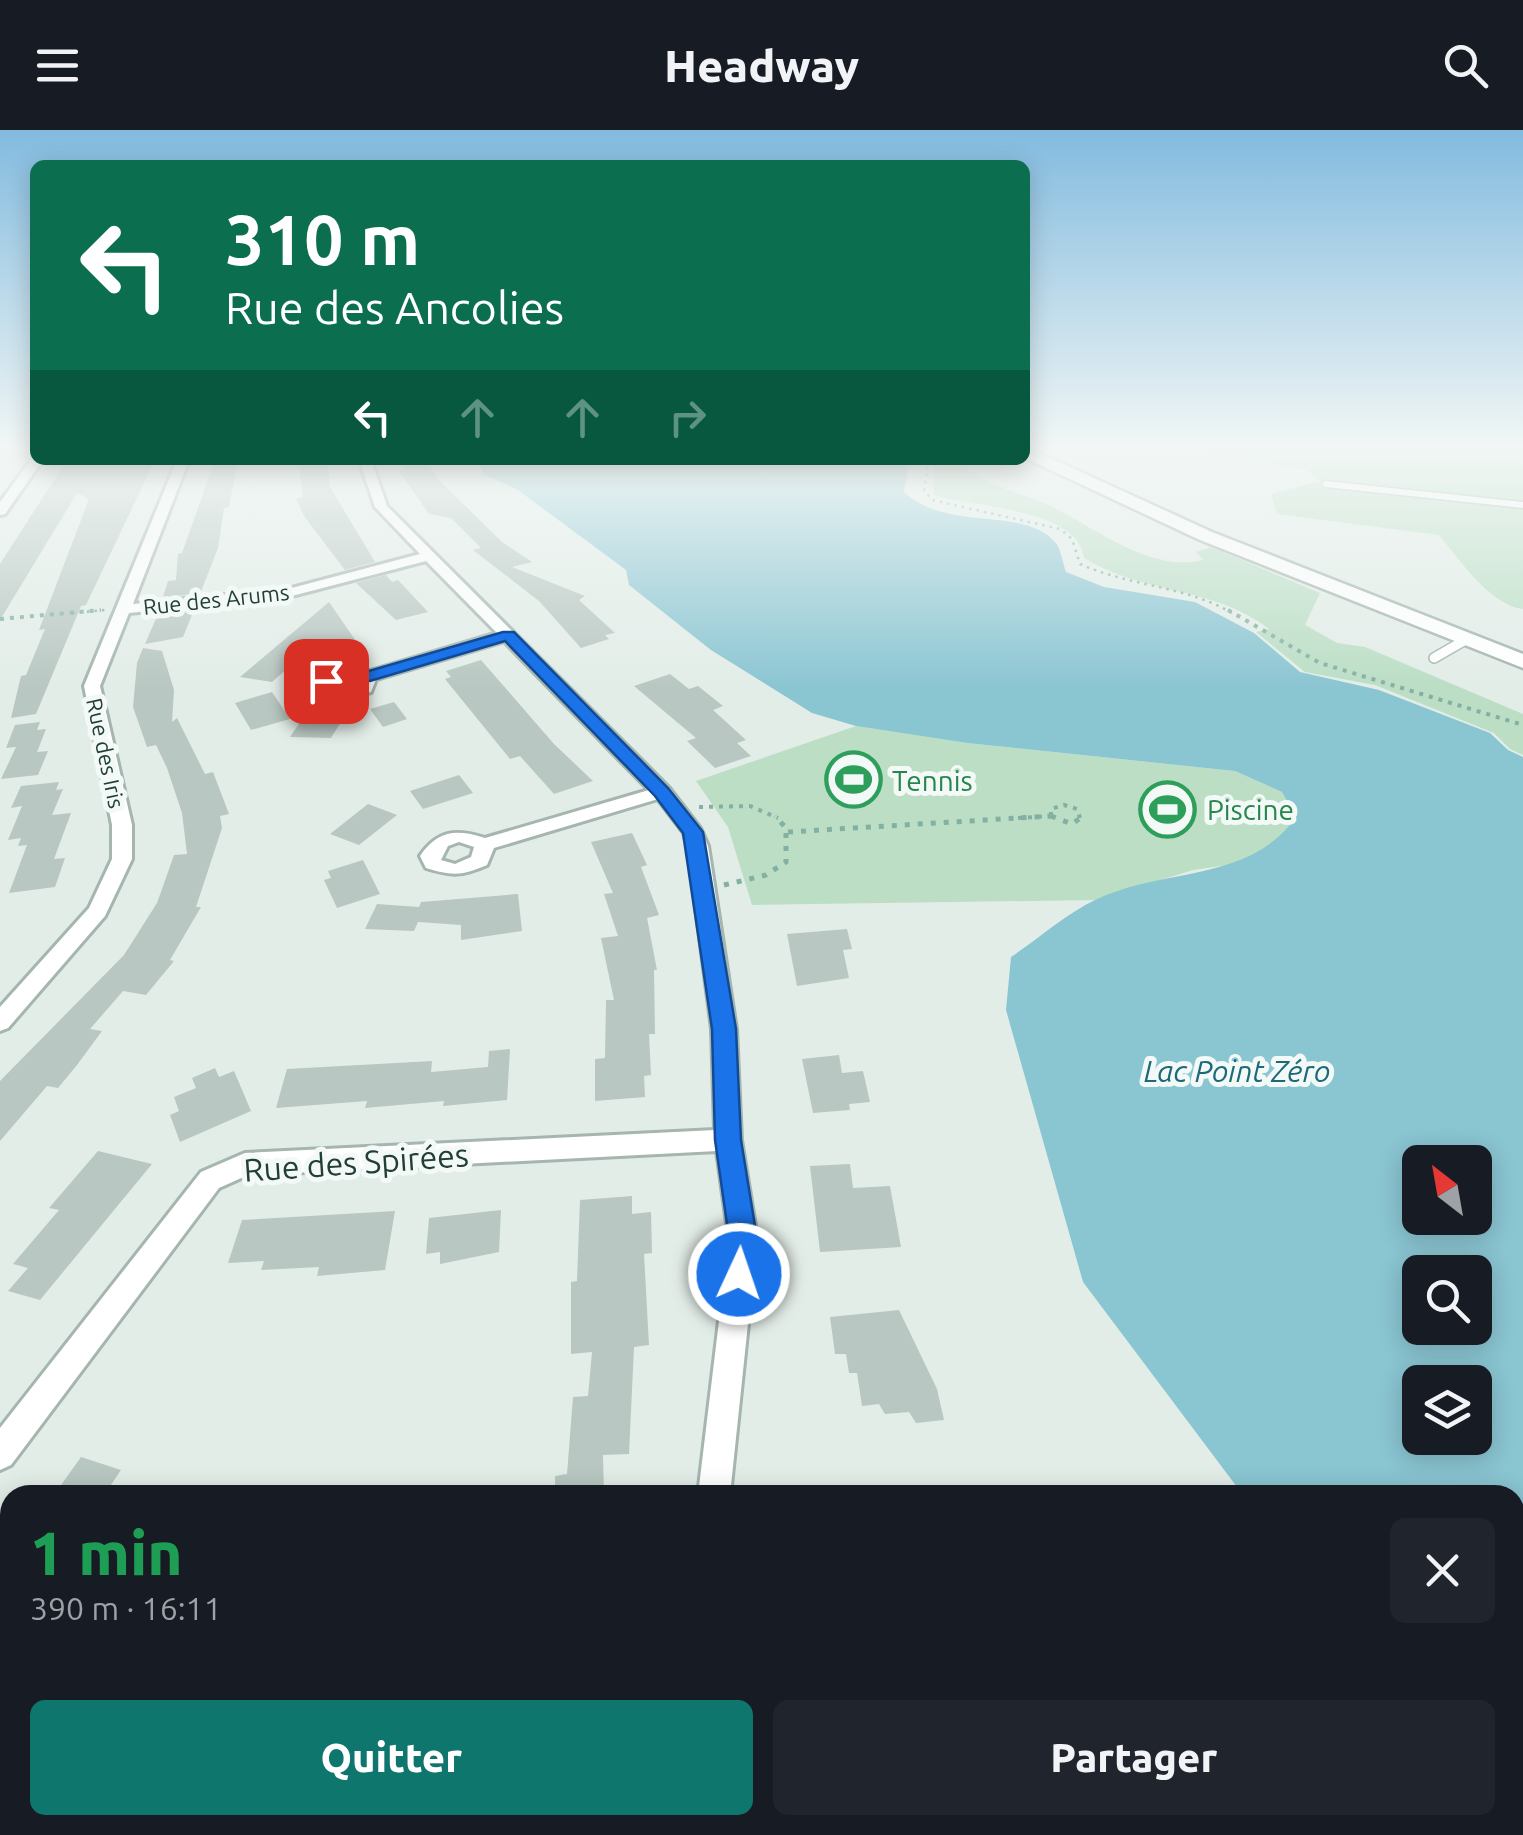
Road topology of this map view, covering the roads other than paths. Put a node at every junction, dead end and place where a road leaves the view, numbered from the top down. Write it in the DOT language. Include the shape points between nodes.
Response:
graph roads {
  1 [pos="155,531"];
  2 [pos="401,531"];
  3 [pos="1194,531"];
  4 [pos="425,557"];
  5 [pos="123,609"];
  6 [pos="508,636"];
  7 [pos="1467,639"];
  8 [pos="1434,658"];
  9 [pos="1523,662"];
  10 [pos="370,676"];
  11 [pos="669,801"];
  12 [pos="485,844"];
  13 [pos="0,1022"];
  14 [pos="728,1140"];
  15 [pos="0,1454"];
  16 [pos="715,1485"];
  1 -- 5 [label="street, Rue des Iris"];
  2 -- 4 [label="street"];
  3 -- 7 [label="street"];
  4 -- 5 [label="street, Rue des Arums" via="288,593"];
  4 -- 6 [label="street"];
  5 -- 13 [label="street, Rue des Iris" via="92,686 122,825 122,859 98,911"];
  6 -- 10 [label="street"];
  6 -- 11 [label="street"];
  7 -- 8 [label="lane"];
  7 -- 9 [label="street"];
  11 -- 12 [label="street"];
  11 -- 14 [label="street" via="693,832 704,888 724,1029"];
  14 -- 15 [label="street, Rue des Spirées" via="245,1164 210,1180"];
  14 -- 16 [label="street" via="743,1238"];
}
